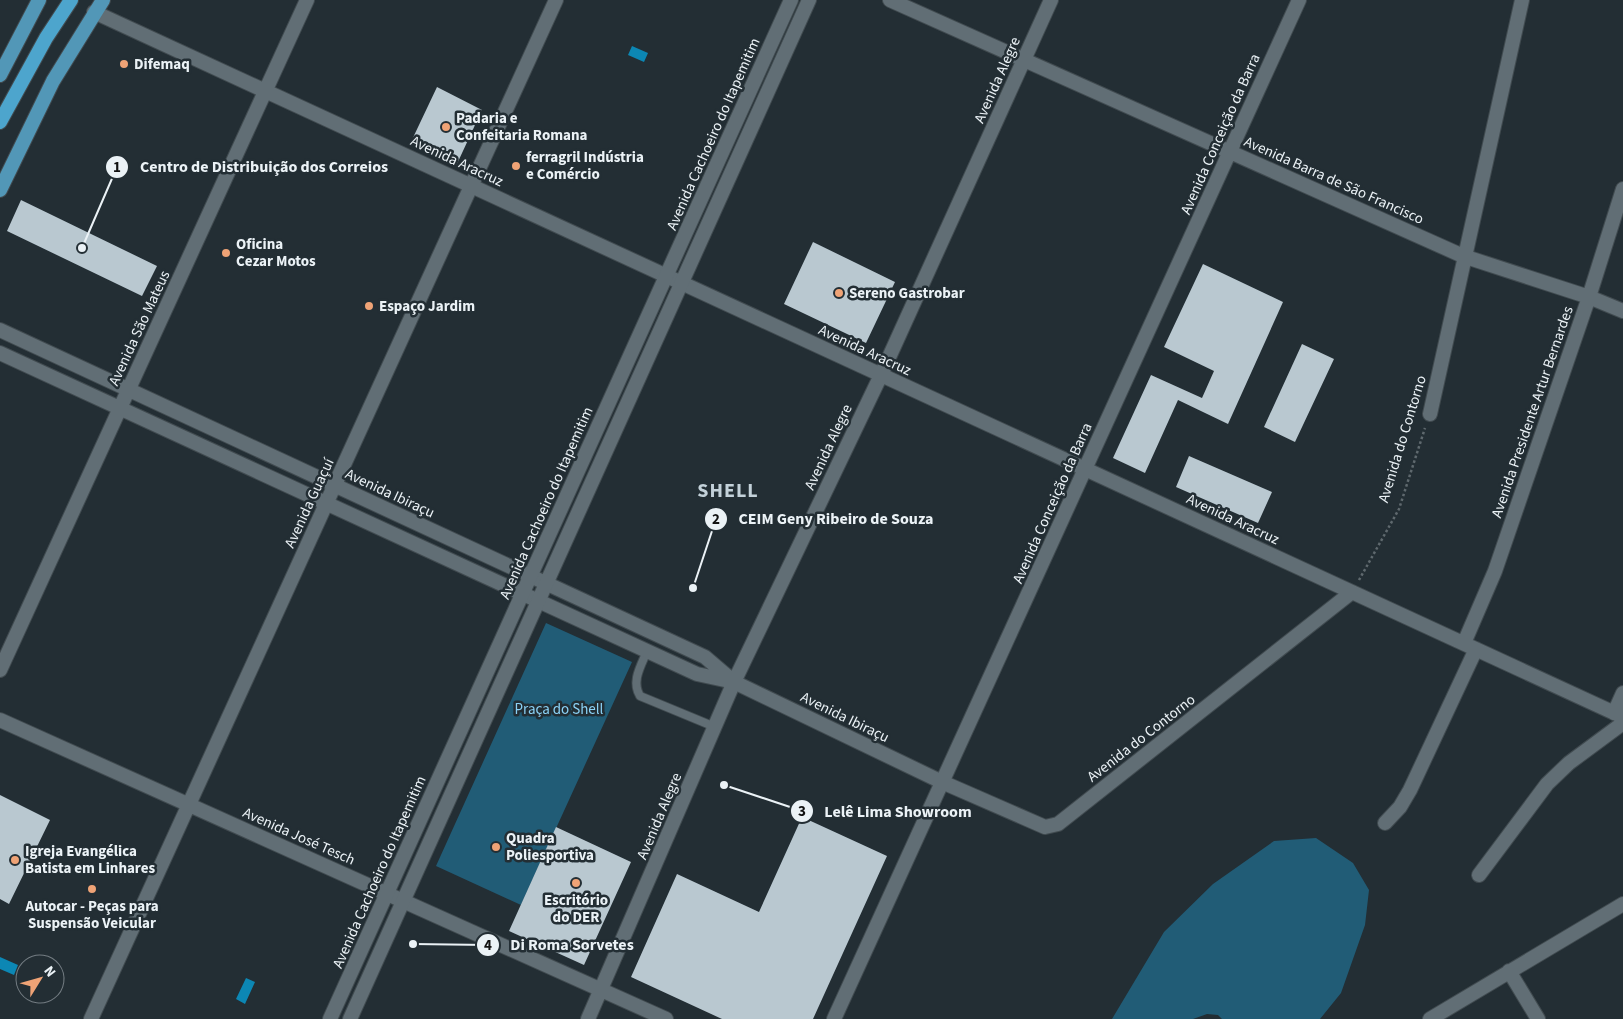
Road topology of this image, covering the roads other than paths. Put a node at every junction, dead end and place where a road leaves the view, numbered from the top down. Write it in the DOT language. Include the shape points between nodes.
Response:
graph roads {
  1 [pos="39,0"];
  2 [pos="71,0"];
  3 [pos="103,0"];
  4 [pos="307,0"];
  5 [pos="556,0"];
  6 [pos="791,0"];
  7 [pos="809,0"];
  8 [pos="890,0"];
  9 [pos="1051,0"];
  10 [pos="1298,0"];
  11 [pos="1522,0"];
  12 [pos="94,12"];
  13 [pos="1024,60"];
  14 [pos="0,75"];
  15 [pos="265,91"];
  16 [pos="0,122"];
  17 [pos="1230,151"];
  18 [pos="471,186"];
  19 [pos="1623,188"];
  20 [pos="0,190"];
  21 [pos="1463,256"];
  22 [pos="666,276"];
  23 [pos="681,283"];
  24 [pos="1589,297"];
  25 [pos="1623,311"];
  26 [pos="0,330"];
  27 [pos="0,353"];
  28 [pos="881,375"];
  29 [pos="128,390"];
  30 [pos="120,408"];
  31 [pos="1430,414"];
  32 [pos="1085,469"];
  33 [pos="335,485"];
  34 [pos="326,503"];
  35 [pos="531,576"];
  36 [pos="546,583"];
  37 [pos="1352,592"];
  38 [pos="522,594"];
  39 [pos="538,601"];
  40 [pos="1470,646"];
  41 [pos="647,651"];
  42 [pos="0,670"];
  43 [pos="734,682"];
  44 [pos="1623,692"];
  45 [pos="1620,718"];
  46 [pos="0,720"];
  47 [pos="715,727"];
  48 [pos="942,782"];
  49 [pos="189,804"];
  50 [pos="1385,823"];
  51 [pos="1051,827"];
  52 [pos="1479,875"];
  53 [pos="387,893"];
  54 [pos="403,901"];
  55 [pos="1623,904"];
  56 [pos="1509,971"];
  57 [pos="601,990"];
  58 [pos="91,1019"];
  59 [pos="330,1019"];
  60 [pos="350,1019"];
  61 [pos="588,1019"];
  62 [pos="666,1019"];
  63 [pos="834,1019"];
  64 [pos="1430,1019"];
  65 [pos="1538,1019"];
  1 -- 14 [label="main road"];
  2 -- 16 [label="highway"];
  3 -- 12 [label="main road"];
  4 -- 15 [label="street, Avenida São Mateus"];
  5 -- 18 [label="street, Avenida Guaçuí"];
  6 -- 22 [label="street, Avenida Cachoeiro do Itapemitim"];
  7 -- 23 [label="street"];
  8 -- 13 [label="street, Avenida Barra de São Francisco"];
  9 -- 13 [label="street, Avenida Alegre"];
  10 -- 17 [label="street, Avenida Conceição da Barra"];
  11 -- 21 [label="street, Avenida do Contorno"];
  12 -- 15 [label="street, Avenida Aracruz"];
  12 -- 20 [label="main road" via="53,82"];
  13 -- 17 [label="street, Avenida Barra de São Francisco"];
  13 -- 28 [label="street, Avenida Alegre"];
  15 -- 18 [label="street, Avenida Aracruz"];
  15 -- 29 [label="street, Avenida São Mateus"];
  17 -- 21 [label="street, Avenida Barra de São Francisco"];
  17 -- 32 [label="street, Avenida Conceição da Barra"];
  18 -- 22 [label="street, Avenida Aracruz"];
  18 -- 33 [label="street, Avenida Guaçuí"];
  19 -- 24 [label="street, Avenida Presidente Artur Bernardes"];
  21 -- 24 [label="street, Avenida Barra de São Francisco"];
  21 -- 31 [label="street, Avenida do Contorno"];
  22 -- 23 [label="street, Avenida Aracruz"];
  22 -- 35 [label="street, Avenida Cachoeiro do Itapemitim"];
  23 -- 28 [label="street, Avenida Aracruz"];
  23 -- 36 [label="street"];
  24 -- 25 [label="street, Avenida Barra de São Francisco"];
  24 -- 40 [label="street, Avenida Presidente Artur Bernardes"];
  26 -- 29 [label="street, Avenida Ibiraçu"];
  27 -- 30 [label="street, Avenida Ibiraçu"];
  28 -- 32 [label="street, Avenida Aracruz"];
  28 -- 43 [label="street, Avenida Alegre"];
  29 -- 30 [label="street, Avenida São Mateus"];
  29 -- 33 [label="street, Avenida Ibiraçu"];
  30 -- 34 [label="street, Avenida Ibiraçu"];
  30 -- 42 [label="street, Avenida São Mateus"];
  32 -- 37 [label="street, Avenida Aracruz"];
  32 -- 48 [label="street, Avenida Conceição da Barra"];
  33 -- 34 [label="street, Avenida Guaçuí"];
  33 -- 35 [label="street, Avenida Ibiraçu"];
  34 -- 38 [label="street, Avenida Ibiraçu"];
  34 -- 49 [label="street, Avenida Guaçuí"];
  35 -- 36 [label="street, Avenida Ibiraçu"];
  35 -- 38 [label="street, Avenida Cachoeiro do Itapemitim"];
  36 -- 39 [label="street"];
  36 -- 43 [label="street, Avenida Ibiraçu" via="705,657"];
  37 -- 40 [label="street, Avenida Aracruz"];
  37 -- 51 [label="street, Avenida do Contorno"];
  38 -- 39 [label="street, Avenida Ibiraçu"];
  38 -- 53 [label="street, Avenida Cachoeiro do Itapemitim"];
  39 -- 41 [label="street, Avenida Ibiraçu"];
  39 -- 54 [label="street"];
  40 -- 45 [label="street, Avenida Aracruz"];
  40 -- 50 [label="street, Avenida Presidente Artur Bernardes" via="1410,790"];
  41 -- 43 [label="street, Avenida Ibiraçu" via="697,674"];
  41 -- 47 [label="lane" via="636,679 635,688 640,696"];
  43 -- 47 [label="street, Avenida Alegre"];
  43 -- 48 [label="street, Avenida Ibiraçu"];
  44 -- 45 [label="street"];
  45 -- 52 [label="street" via="1547,784"];
  46 -- 49 [label="street, Avenida José Tesch"];
  47 -- 57 [label="street, Avenida Alegre"];
  48 -- 51 [label="street, Avenida Ibiraçu"];
  48 -- 63 [label="street, Avenida Conceição da Barra"];
  49 -- 53 [label="street, Avenida José Tesch"];
  49 -- 58 [label="street, Avenida Guaçuí"];
  53 -- 54 [label="street, Avenida José Tesch"];
  53 -- 59 [label="street, Avenida Cachoeiro do Itapemitim"];
  54 -- 57 [label="street, Avenida José Tesch"];
  54 -- 60 [label="street"];
  55 -- 56 [label="street"];
  56 -- 64 [label="street"];
  56 -- 65 [label="street"];
  57 -- 61 [label="street, Avenida Alegre"];
  57 -- 62 [label="street, Avenida José Tesch"];
}
